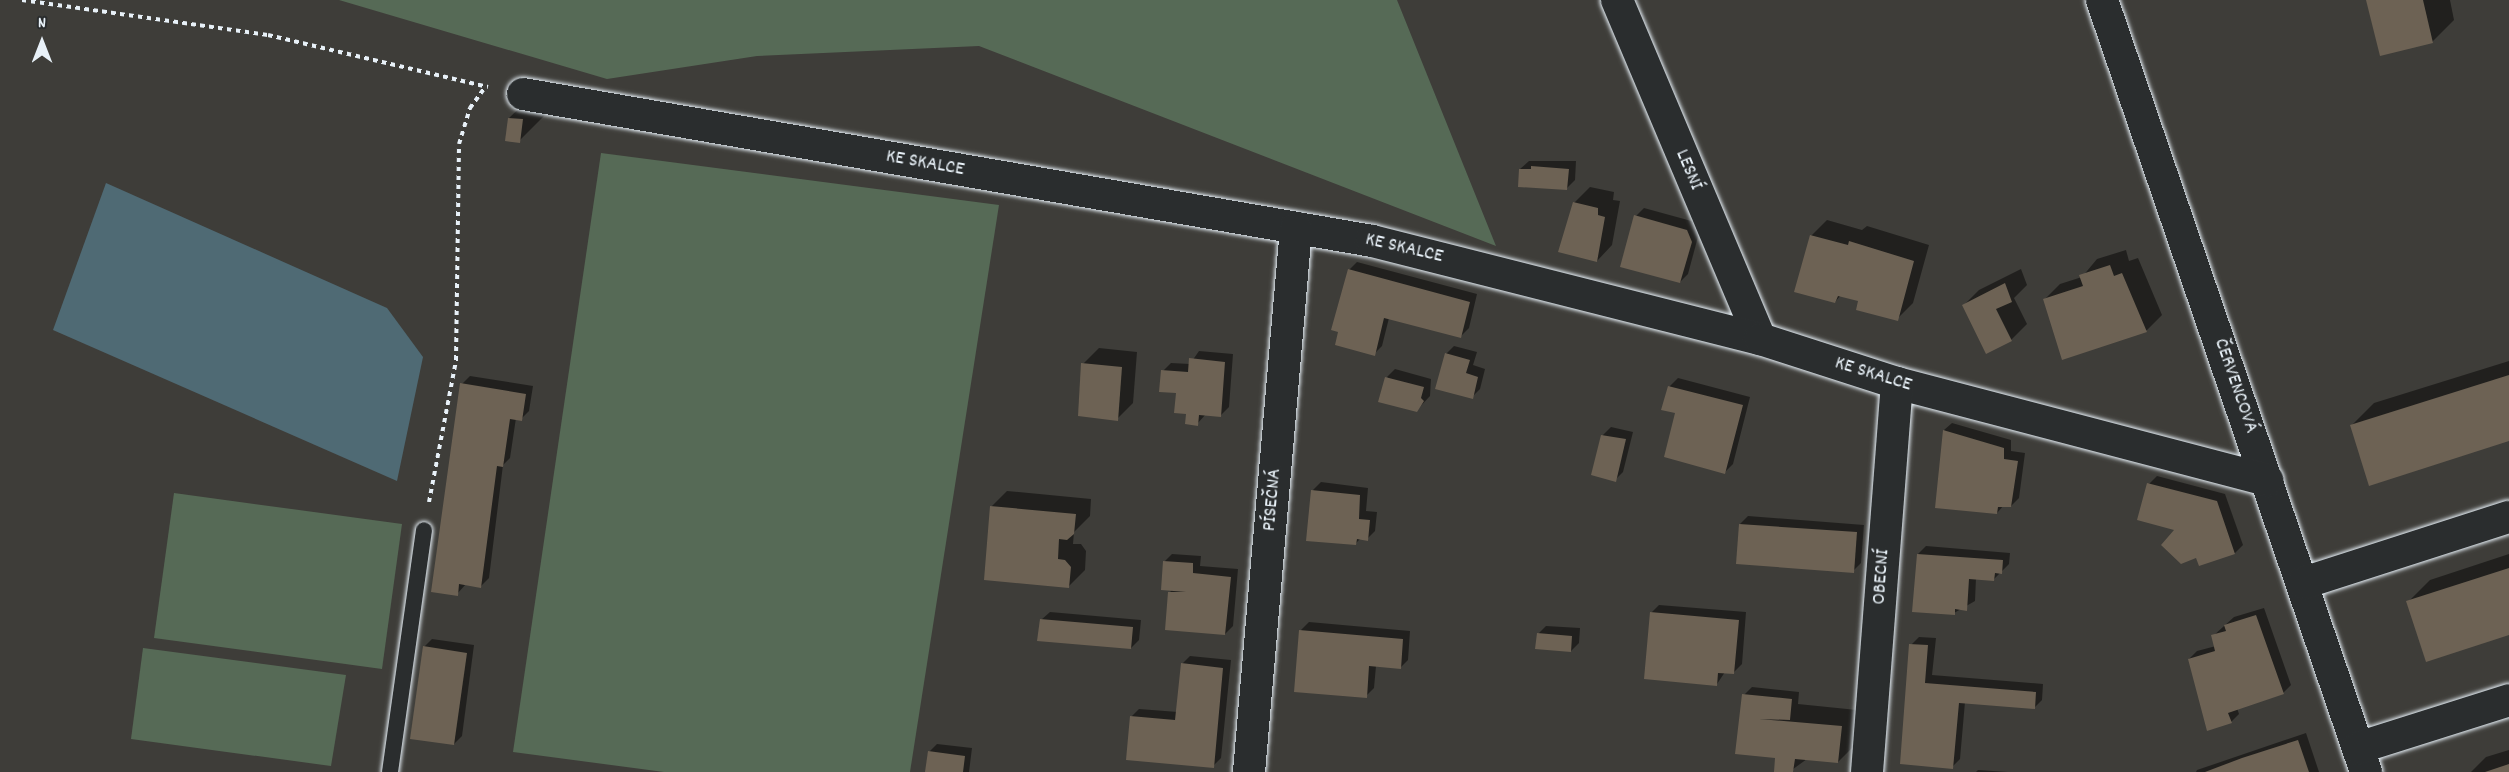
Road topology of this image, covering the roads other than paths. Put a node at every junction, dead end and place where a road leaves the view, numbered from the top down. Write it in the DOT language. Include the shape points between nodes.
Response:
graph roads {
  1 [pos="1617,0"];
  2 [pos="2103,0"];
  3 [pos="524,94"];
  4 [pos="1296,228"];
  5 [pos="1760,339"];
  6 [pos="1897,383"];
  7 [pos="2267,480"];
  8 [pos="2509,516"];
  9 [pos="424,530"];
  10 [pos="2303,583"];
  11 [pos="2509,700"];
  12 [pos="2362,760"];
  13 [pos="390,772"];
  14 [pos="1249,772"];
  15 [pos="1867,772"];
  1 -- 5 [label="street, LESNÍ"];
  2 -- 7 [label="street, ČERVENCOVÁ"];
  3 -- 4 [label="street, KE SKALCE"];
  4 -- 5 [label="street, KE SKALCE" via="1372,241"];
  4 -- 14 [label="street, PÍSEČNÁ"];
  5 -- 6 [label="street, KE SKALCE"];
  6 -- 7 [label="street, KE SKALCE"];
  6 -- 15 [label="street, OBECNÍ"];
  7 -- 10 [label="street, ČERVENCOVÁ"];
  8 -- 10 [label="street"];
  9 -- 13 [label="lane"];
  10 -- 12 [label="street, ČERVENCOVÁ"];
  11 -- 12 [label="street"];
}
